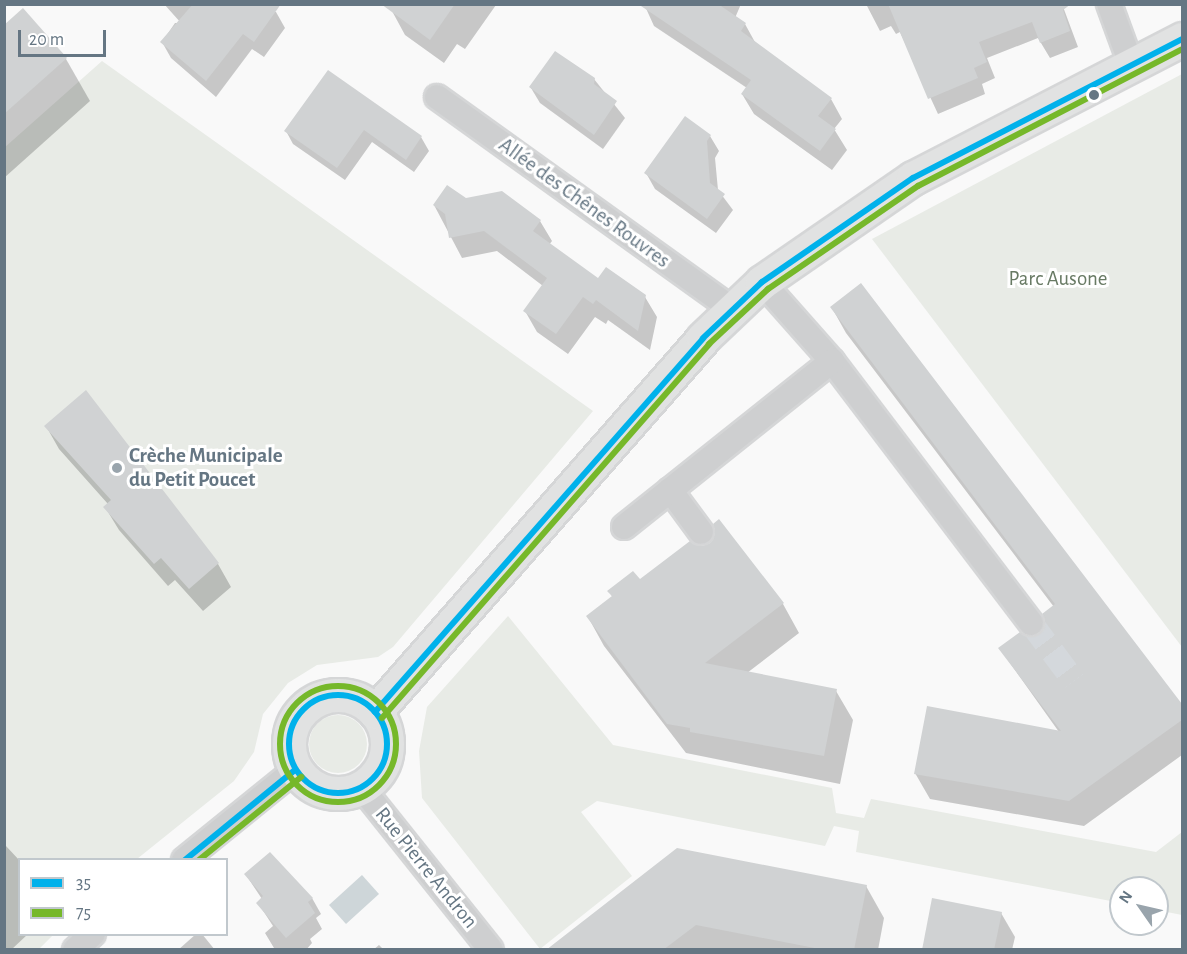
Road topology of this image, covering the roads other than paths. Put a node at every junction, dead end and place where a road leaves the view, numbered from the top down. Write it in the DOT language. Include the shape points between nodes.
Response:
graph roads {
  1 [pos="1109,4"];
  2 [pos="1182,39"];
  3 [pos="1131,64"];
  4 [pos="437,97"];
  5 [pos="762,282"];
  6 [pos="731,309"];
  7 [pos="832,361"];
  8 [pos="670,490"];
  9 [pos="624,527"];
  10 [pos="701,532"];
  11 [pos="1031,623"];
  12 [pos="375,712"];
  13 [pos="296,770"];
  14 [pos="361,787"];
  15 [pos="186,858"];
  16 [pos="91,936"];
  17 [pos="75,950"];
  18 [pos="491,950"];
  1 -- 3 [label="street"];
  2 -- 3 [label="street"];
  3 -- 5 [label="street" via="913,178"];
  4 -- 6 [label="street, Allée des Chênes Rouvres"];
  5 -- 6 [label="street"];
  5 -- 7 [label="street"];
  6 -- 12 [label="street"];
  7 -- 8 [label="street"];
  7 -- 11 [label="street"];
  8 -- 9 [label="street"];
  8 -- 10 [label="street"];
  12 -- 13 [label="street" via="344,696 323,697 310,703 292,726 288,741"];
  12 -- 14 [label="street" via="382,724 386,753 381,766"];
  13 -- 14 [label="street" via="318,789 347,792"];
  13 -- 15 [label="street"];
  14 -- 18 [label="street, Rue Pierre Andron"];
  16 -- 17 [label="street"];
}
